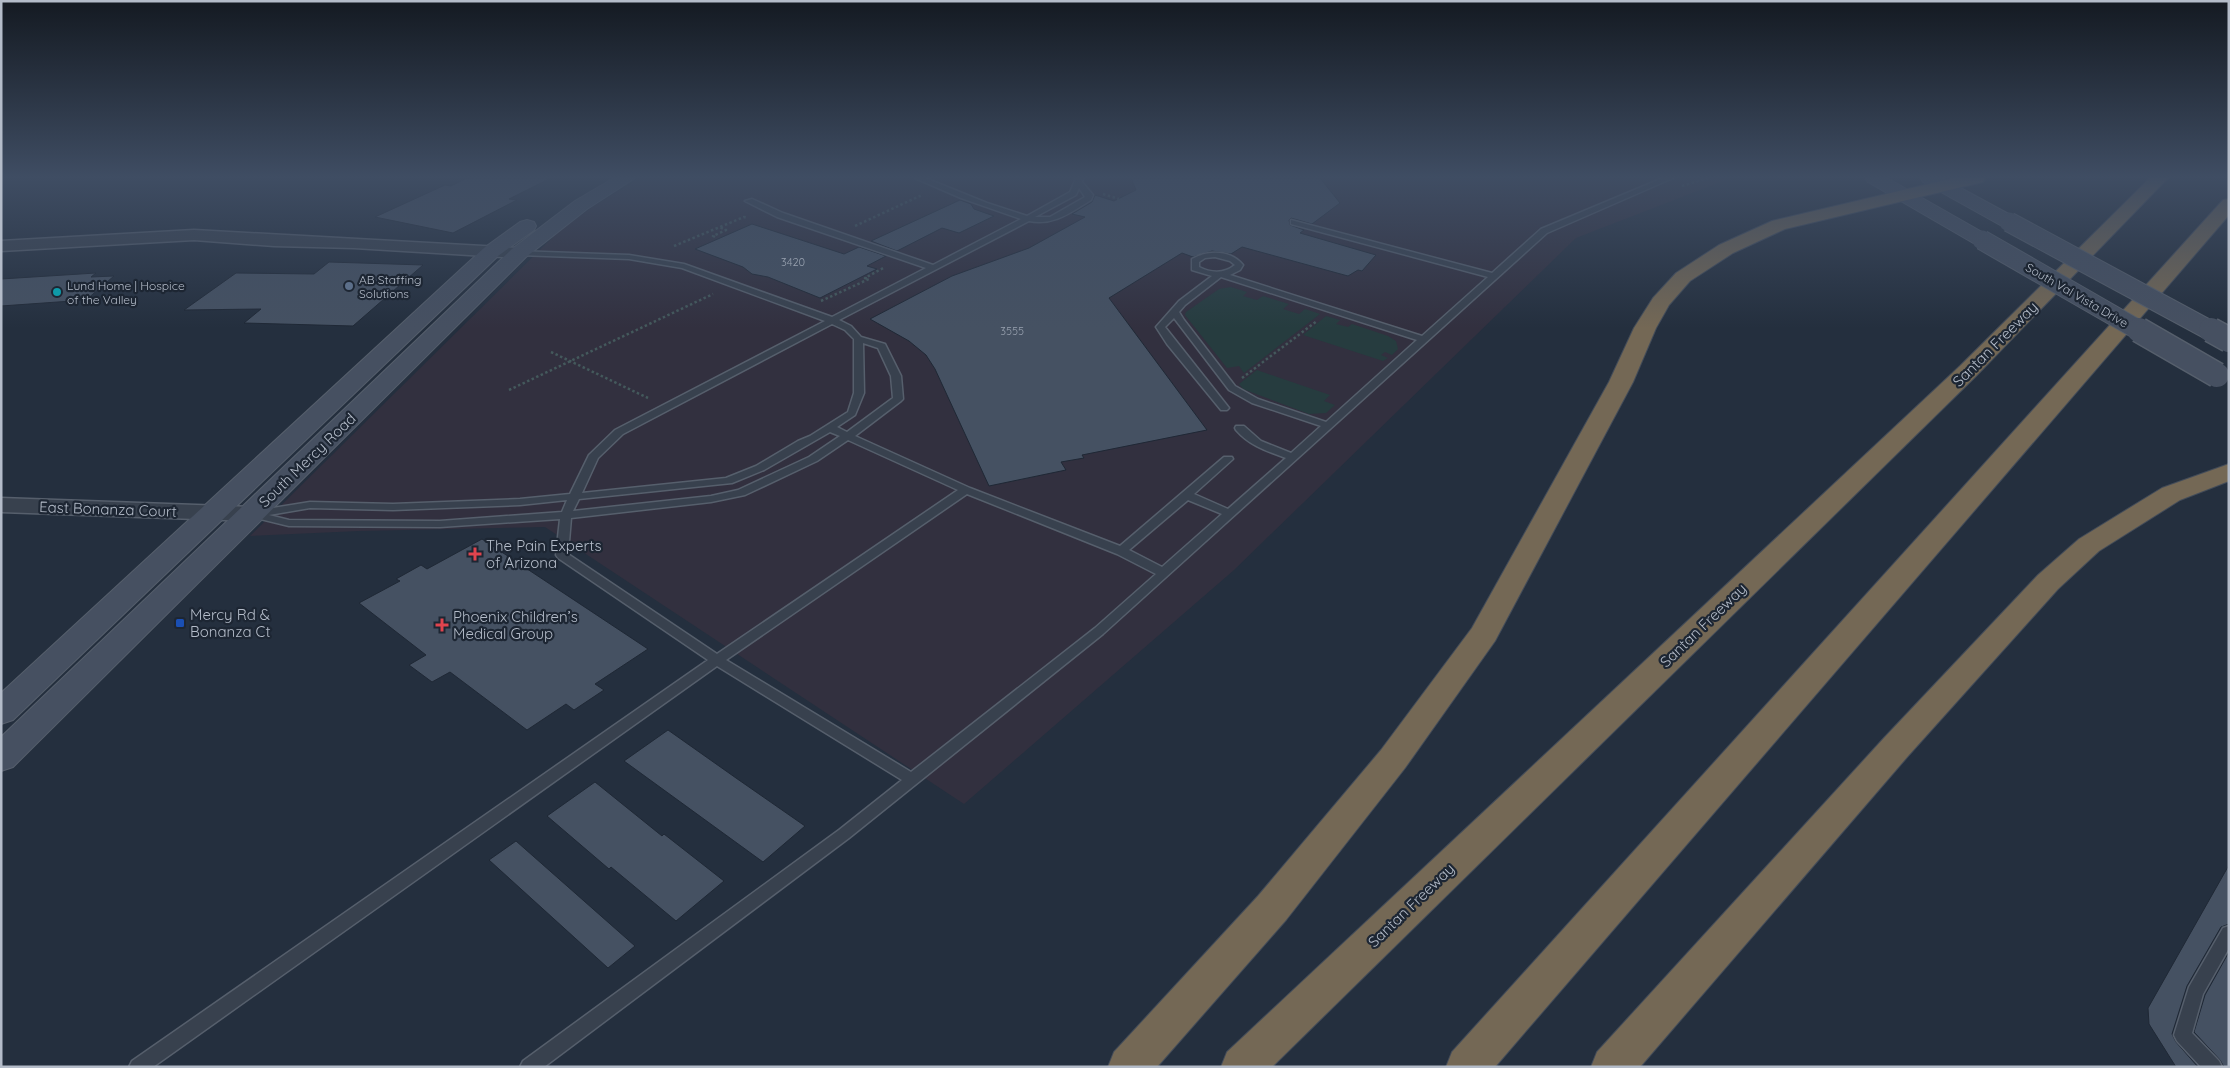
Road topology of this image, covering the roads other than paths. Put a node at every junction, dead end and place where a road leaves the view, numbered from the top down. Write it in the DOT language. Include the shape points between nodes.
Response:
graph roads {
  1 [pos="525,228"];
  2 [pos="551,228"];
  3 [pos="818,228"];
  4 [pos="1010,228"];
  5 [pos="1316,228"];
  6 [pos="1550,228"];
  7 [pos="1773,228"];
  8 [pos="1961,228"];
  9 [pos="2020,228"];
  10 [pos="2110,228"];
  11 [pos="2208,228"];
  12 [pos="1,246"];
  13 [pos="492,252"];
  14 [pos="519,253"];
  15 [pos="934,268"];
  16 [pos="1220,274"];
  17 [pos="1494,276"];
  18 [pos="1175,312"];
  19 [pos="833,321"];
  20 [pos="858,339"];
  21 [pos="1422,339"];
  22 [pos="2229,340"];
  23 [pos="2223,378"];
  24 [pos="1224,408"];
  25 [pos="1329,426"];
  26 [pos="830,428"];
  27 [pos="1240,428"];
  28 [pos="848,436"];
  29 [pos="1294,457"];
  30 [pos="1228,459"];
  31 [pos="2229,472"];
  32 [pos="966,490"];
  33 [pos="1187,495"];
  34 [pos="574,497"];
  35 [pos="1,505"];
  36 [pos="214,512"];
  37 [pos="252,514"];
  38 [pos="1230,514"];
  39 [pos="566,515"];
  40 [pos="1121,551"];
  41 [pos="1164,574"];
  42 [pos="718,660"];
  43 [pos="1,712"];
  44 [pos="1,758"];
  45 [pos="912,779"];
  46 [pos="2229,934"];
  47 [pos="138,1067"];
  48 [pos="529,1067"];
  49 [pos="1129,1067"];
  50 [pos="1242,1067"];
  51 [pos="1468,1067"];
  52 [pos="1612,1067"];
  53 [pos="2213,1067"];
  1 -- 13 [label="main road, South Mercy Road"];
  2 -- 14 [label="main road, South Mercy Road"];
  3 -- 15 [label="lane"];
  4 -- 15 [label="lane"];
  5 -- 17 [label="lane"];
  6 -- 17 [label="lane"];
  7 -- 49 [label="highway" via="1726,249 1683,277 1660,302 1586,448 1484,634 1393,759 1272,908"];
  8 -- 23 [label="main road, South Val Vista Drive, bridge"];
  9 -- 22 [label="main road, bridge"];
  10 -- 50 [label="highway, Santan Freeway" via="1968,371"];
  11 -- 51 [label="highway"];
  12 -- 13 [label="street" via="194,235"];
  13 -- 14 [label="street"];
  13 -- 36 [label="main road, South Mercy Road"];
  14 -- 19 [label="lane" via="629,257 684,266"];
  14 -- 37 [label="main road, South Mercy Road"];
  15 -- 19 [label="lane"];
  16 -- 16 [label="lane" via="1199,270 1195,268 1194,261 1215,255 1227,256 1237,262 1233,271"];
  16 -- 18 [label="lane"];
  16 -- 21 [label="lane"];
  17 -- 21 [label="lane"];
  18 -- 24 [label="lane" via="1160,327"];
  18 -- 25 [label="lane" via="1231,386 1255,401"];
  19 -- 20 [label="lane" via="848,328"];
  19 -- 34 [label="lane" via="619,432 593,457"];
  20 -- 26 [label="lane" via="859,393 852,413"];
  20 -- 28 [label="lane" via="882,346 896,376 898,399"];
  21 -- 25 [label="lane"];
  25 -- 29 [label="lane"];
  26 -- 28 [label="lane"];
  26 -- 34 [label="lane" via="760,468 728,481"];
  27 -- 29 [label="lane" via="1255,443"];
  28 -- 32 [label="lane"];
  28 -- 39 [label="lane" via="813,459 741,493 701,501"];
  29 -- 38 [label="lane"];
  30 -- 33 [label="lane"];
  31 -- 52 [label="highway" via="2171,494 2089,545 2048,582 1896,747"];
  32 -- 40 [label="lane"];
  32 -- 42 [label="lane"];
  33 -- 38 [label="lane"];
  33 -- 40 [label="lane"];
  34 -- 37 [label="lane" via="439,506 310,505"];
  34 -- 39 [label="lane"];
  35 -- 36 [label="street, East Bonanza Court"];
  36 -- 37 [label="street, East Bonanza Court"];
  36 -- 43 [label="main road, South Mercy Road"];
  37 -- 39 [label="lane" via="289,523 361,524 440,524"];
  37 -- 44 [label="main road, South Mercy Road"];
  38 -- 41 [label="lane"];
  39 -- 42 [label="lane" via="562,555"];
  40 -- 41 [label="lane"];
  41 -- 45 [label="lane" via="1099,631"];
  42 -- 45 [label="lane"];
  42 -- 47 [label="lane"];
  45 -- 48 [label="lane" via="844,834"];
  46 -- 53 [label="lane" via="2195,992 2183,1035"];
}
